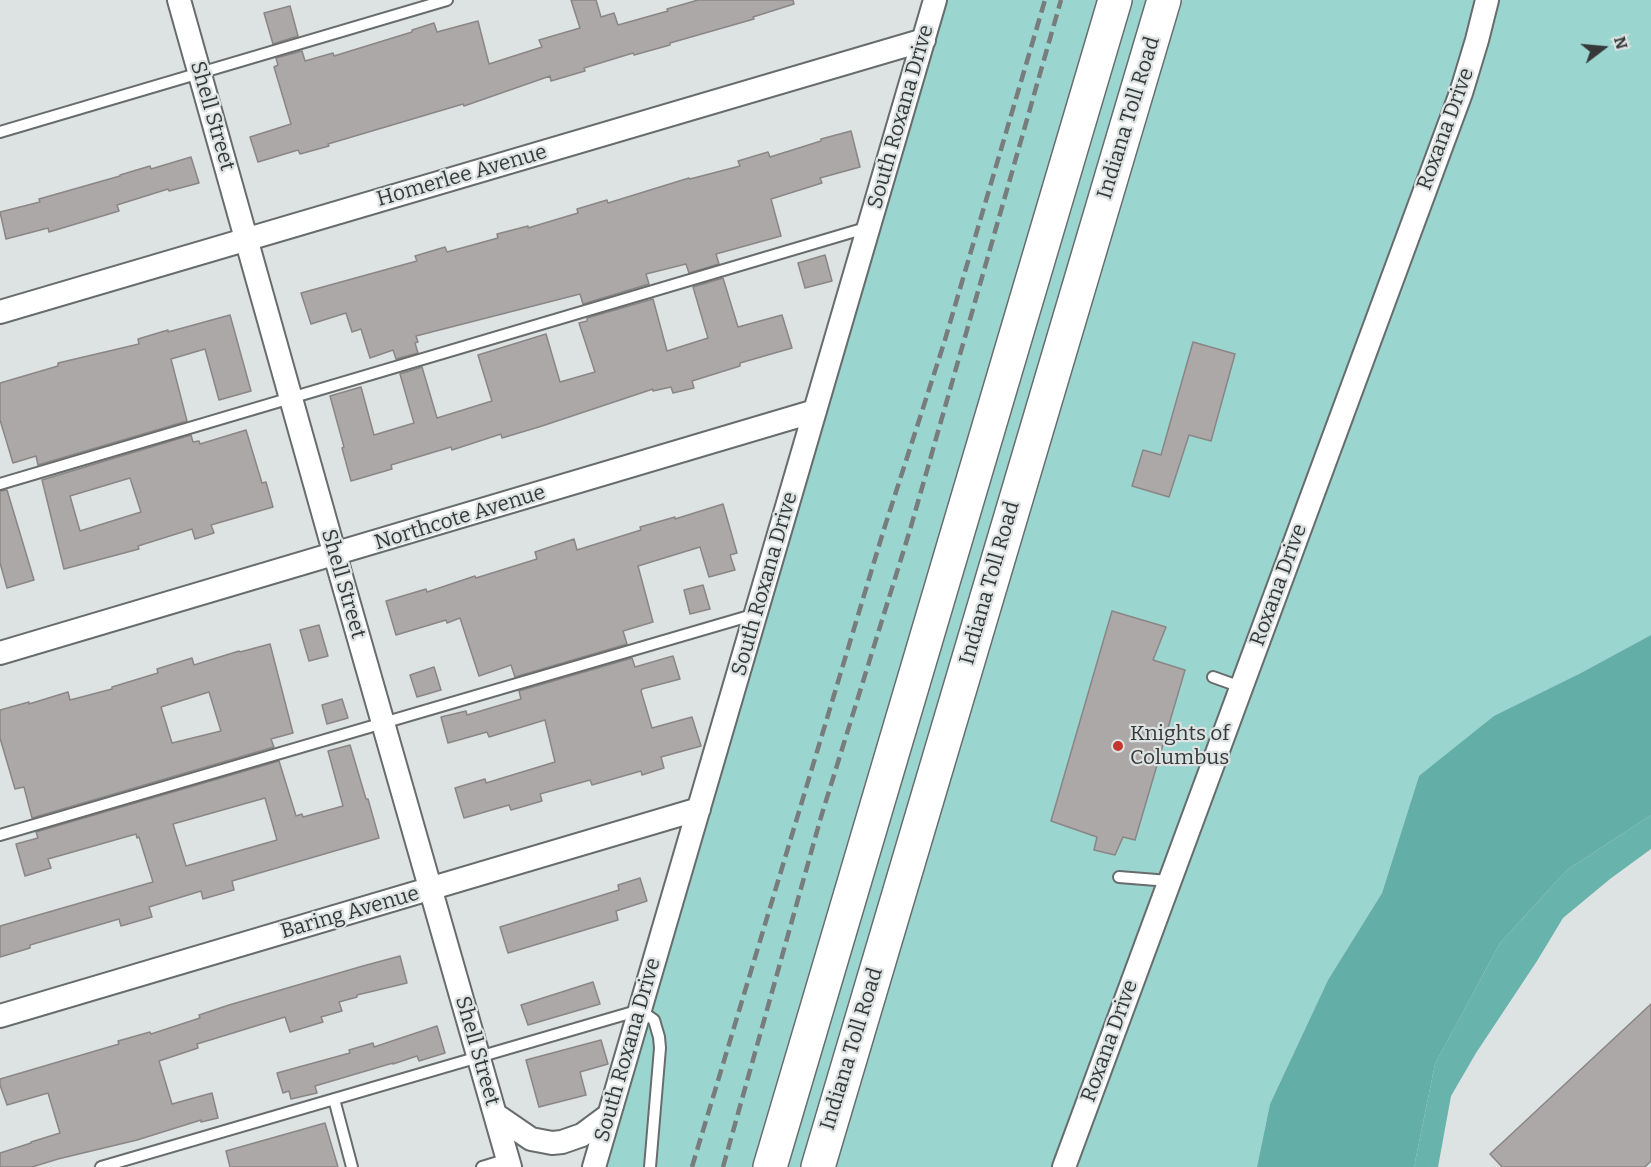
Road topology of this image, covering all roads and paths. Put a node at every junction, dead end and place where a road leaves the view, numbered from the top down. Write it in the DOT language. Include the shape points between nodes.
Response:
graph roads {
  1 [pos="179,0"];
  2 [pos="447,0"];
  3 [pos="935,0"];
  4 [pos="1114,0"];
  5 [pos="1164,0"];
  6 [pos="1486,0"];
  7 [pos="924,40"];
  8 [pos="200,73"];
  9 [pos="0,132"];
  10 [pos="869,227"];
  11 [pos="247,239"];
  12 [pos="0,312"];
  13 [pos="291,398"];
  14 [pos="816,411"];
  15 [pos="0,484"];
  16 [pos="335,555"];
  17 [pos="756,614"];
  18 [pos="0,653"];
  19 [pos="1213,676"];
  20 [pos="1241,687"];
  21 [pos="383,724"];
  22 [pos="699,809"];
  23 [pos="0,836"];
  24 [pos="1119,877"];
  25 [pos="1169,881"];
  26 [pos="430,889"];
  27 [pos="640,1010"];
  28 [pos="0,1016"];
  29 [pos="478,1057"];
  30 [pos="334,1099"];
  31 [pos="496,1115"];
  32 [pos="609,1115"];
  33 [pos="509,1163"];
  34 [pos="101,1167"];
  35 [pos="352,1167"];
  36 [pos="482,1167"];
  37 [pos="594,1167"];
  38 [pos="650,1167"];
  39 [pos="770,1167"];
  40 [pos="818,1167"];
  41 [pos="1064,1167"];
  1 -- 8 [label="street, Shell Street"];
  2 -- 8 [label="lane"];
  3 -- 7 [label="street, South Roxana Drive"];
  4 -- 39 [label="highway"];
  5 -- 40 [label="highway, Indiana Toll Road"];
  6 -- 20 [label="street, Roxana Drive" via="1461,93"];
  7 -- 10 [label="street, South Roxana Drive"];
  7 -- 11 [label="street, Homerlee Avenue"];
  8 -- 9 [label="lane"];
  8 -- 11 [label="street, Shell Street"];
  10 -- 13 [label="lane"];
  10 -- 14 [label="street, South Roxana Drive"];
  11 -- 12 [label="street, Homerlee Avenue"];
  11 -- 13 [label="street, Shell Street"];
  13 -- 15 [label="lane"];
  13 -- 16 [label="street, Shell Street"];
  14 -- 16 [label="street, Northcote Avenue"];
  14 -- 17 [label="street, South Roxana Drive"];
  16 -- 18 [label="street, Northcote Avenue"];
  16 -- 21 [label="street, Shell Street"];
  17 -- 21 [label="lane"];
  17 -- 22 [label="street, South Roxana Drive"];
  19 -- 20 [label="lane"];
  20 -- 25 [label="street, Roxana Drive"];
  21 -- 23 [label="lane"];
  21 -- 26 [label="street, Shell Street"];
  22 -- 26 [label="street, Baring Avenue"];
  22 -- 27 [label="street, South Roxana Drive"];
  24 -- 25 [label="lane"];
  25 -- 41 [label="street, Roxana Drive"];
  26 -- 28 [label="street, Baring Avenue"];
  26 -- 29 [label="street, Shell Street"];
  27 -- 29 [label="lane"];
  27 -- 32 [label="street, South Roxana Drive"];
  27 -- 38 [label="lane" via="654,1020 660,1048"];
  29 -- 30 [label="lane"];
  29 -- 31 [label="street, Shell Street"];
  30 -- 34 [label="lane"];
  30 -- 35 [label="lane"];
  31 -- 32 [label="street" via="531,1139 552,1143 582,1135"];
  31 -- 33 [label="street, Shell Street"];
  32 -- 37 [label="street, South Roxana Drive"];
  33 -- 36 [label="lane"];
}
